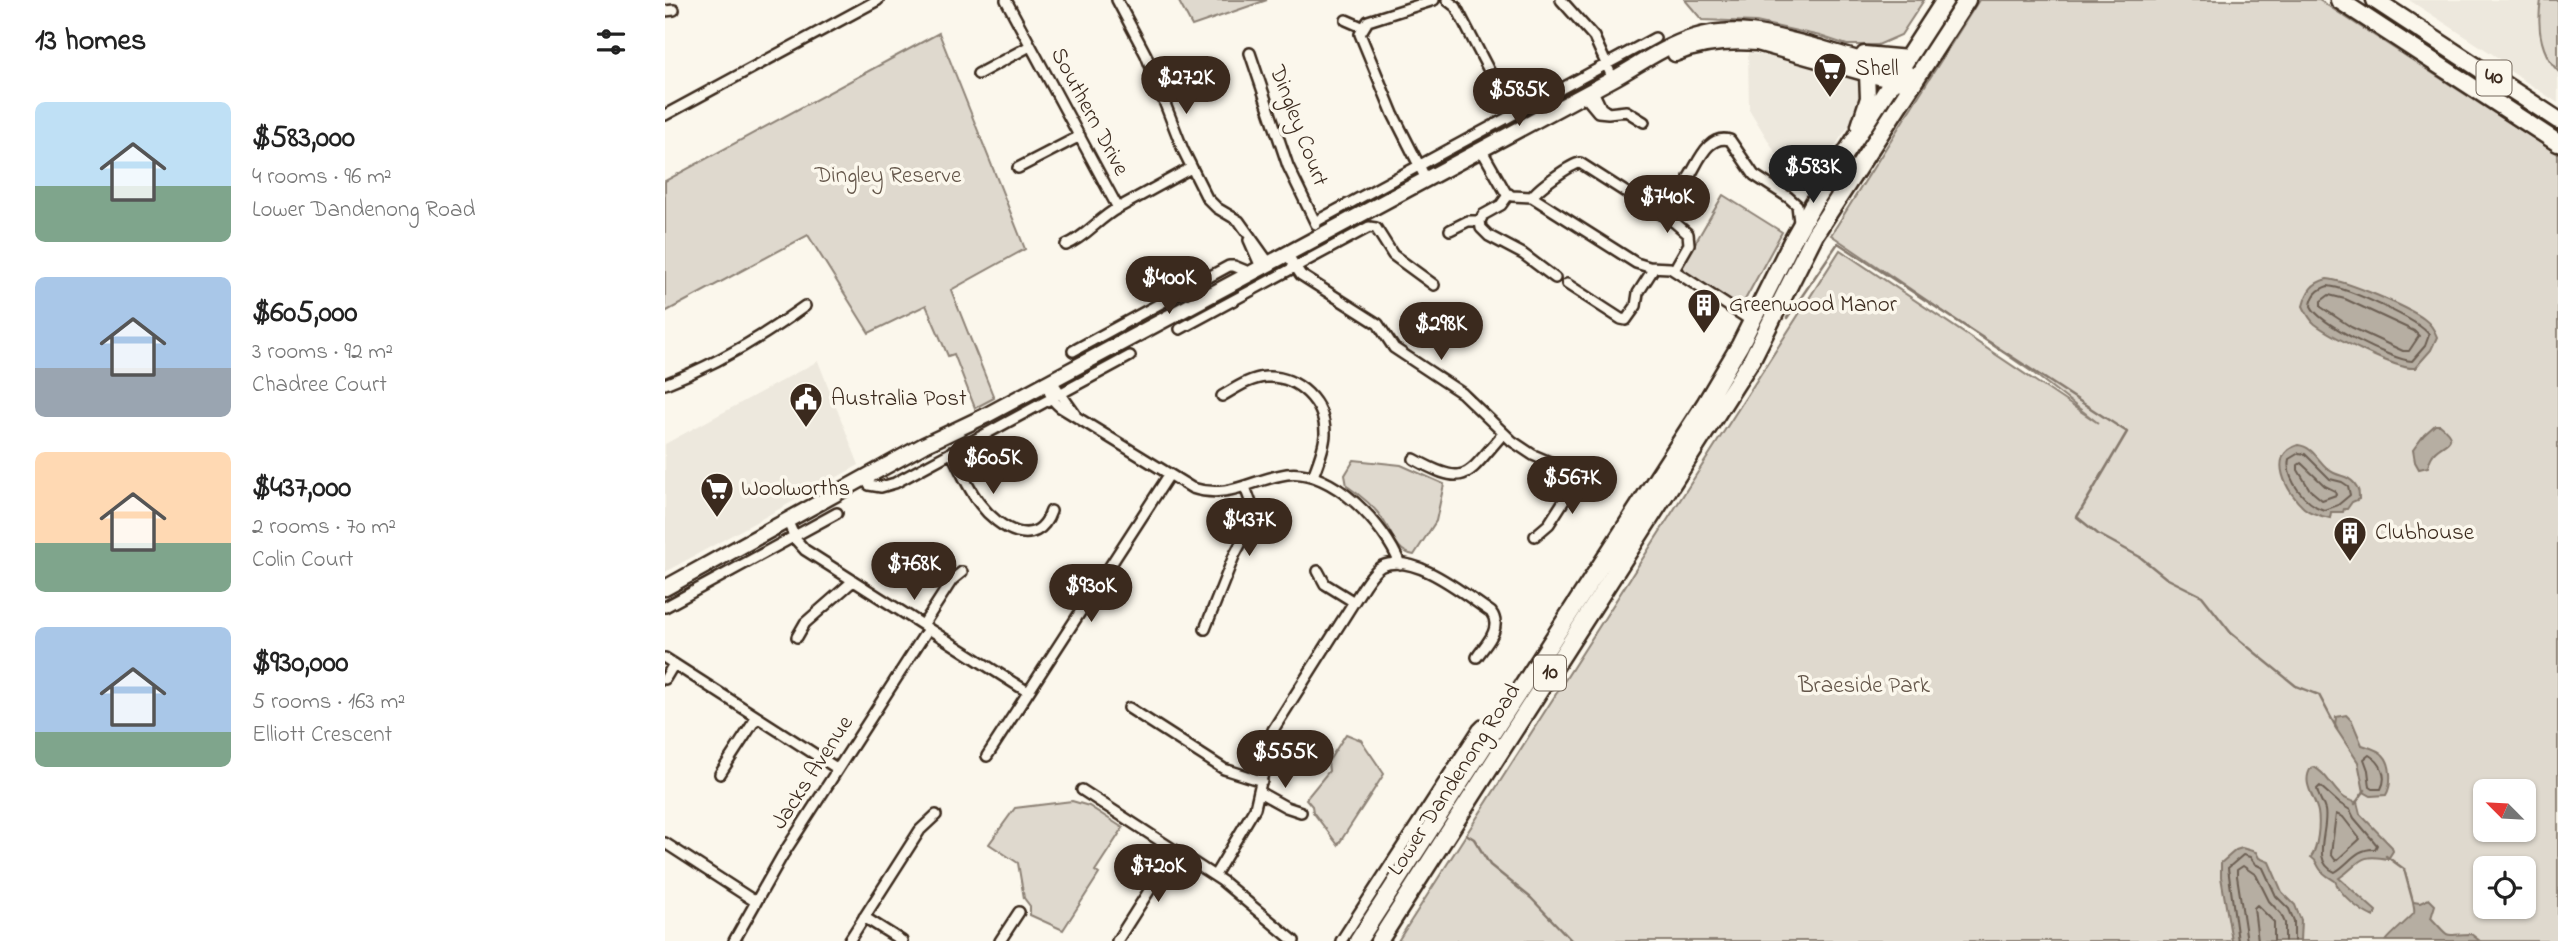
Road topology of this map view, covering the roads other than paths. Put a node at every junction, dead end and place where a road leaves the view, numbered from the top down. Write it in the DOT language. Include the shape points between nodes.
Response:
graph roads {
  1 [pos="878,0"];
  2 [pos="1006,0"];
  3 [pos="1117,0"];
  4 [pos="1434,0"];
  5 [pos="1447,0"];
  6 [pos="1561,0"];
  7 [pos="1945,0"];
  8 [pos="1967,0"];
  9 [pos="2339,0"];
  10 [pos="2375,0"];
  11 [pos="1346,20"];
  12 [pos="1362,27"];
  13 [pos="1655,38"];
  14 [pos="1030,46"];
  15 [pos="1250,53"];
  16 [pos="1607,65"];
  17 [pos="1633,68"];
  18 [pos="1900,70"];
  19 [pos="978,74"];
  20 [pos="1867,74"];
  21 [pos="1613,79"];
  22 [pos="1914,80"];
  23 [pos="1588,92"];
  24 [pos="665,115"];
  25 [pos="1512,115"];
  26 [pos="2558,120"];
  27 [pos="1644,122"];
  28 [pos="1080,136"];
  29 [pos="1854,141"];
  30 [pos="2558,142"];
  31 [pos="1481,149"];
  32 [pos="1419,165"];
  33 [pos="1018,168"];
  34 [pos="1191,169"];
  35 [pos="1689,177"];
  36 [pos="1426,179"];
  37 [pos="1509,194"];
  38 [pos="1819,195"];
  39 [pos="1532,197"];
  40 [pos="1789,197"];
  41 [pos="1118,208"];
  42 [pos="1480,221"];
  43 [pos="1319,224"];
  44 [pos="1799,229"];
  45 [pos="1450,230"];
  46 [pos="1066,245"];
  47 [pos="1287,254"];
  48 [pos="1294,267"];
  49 [pos="1261,268"];
  50 [pos="1654,268"];
  51 [pos="1674,270"];
  52 [pos="1555,278"];
  53 [pos="1567,284"];
  54 [pos="1434,285"];
  55 [pos="805,306"];
  56 [pos="1753,322"];
  57 [pos="1180,329"];
  58 [pos="1087,344"];
  59 [pos="1073,351"];
  60 [pos="1130,355"];
  61 [pos="1094,358"];
  62 [pos="1049,382"];
  63 [pos="665,384"];
  64 [pos="1055,396"];
  65 [pos="1222,396"];
  66 [pos="985,416"];
  67 [pos="1503,434"];
  68 [pos="951,452"];
  69 [pos="1414,459"];
  70 [pos="1169,475"];
  71 [pos="1313,476"];
  72 [pos="869,485"];
  73 [pos="1245,487"];
  74 [pos="1051,511"];
  75 [pos="837,513"];
  76 [pos="790,527"];
  77 [pos="1535,536"];
  78 [pos="1396,564"];
  79 [pos="1318,571"];
  80 [pos="963,572"];
  81 [pos="853,581"];
  82 [pos="665,588"];
  83 [pos="1354,602"];
  84 [pos="665,607"];
  85 [pos="925,627"];
  86 [pos="1205,629"];
  87 [pos="797,637"];
  88 [pos="1477,657"];
  89 [pos="665,658"];
  90 [pos="674,664"];
  91 [pos="665,679"];
  92 [pos="1028,692"];
  93 [pos="1129,708"];
  94 [pos="757,717"];
  95 [pos="1488,726"];
  96 [pos="987,756"];
  97 [pos="838,769"];
  98 [pos="720,774"];
  99 [pos="1262,781"];
  100 [pos="1081,790"];
  101 [pos="1259,792"];
  102 [pos="1300,812"];
  103 [pos="936,815"];
  104 [pos="665,843"];
  105 [pos="1175,850"];
  106 [pos="1215,875"];
  107 [pos="757,902"];
  108 [pos="1019,912"];
  109 [pos="864,917"];
  110 [pos="734,941"];
  111 [pos="849,941"];
  112 [pos="902,941"];
  113 [pos="1000,941"];
  114 [pos="1117,941"];
  115 [pos="1294,941"];
  116 [pos="1341,941"];
  117 [pos="1358,941"];
  118 [pos="1378,941"];
  1 -- 24 [label="street"];
  2 -- 14 [label="street, Southern Drive"];
  3 -- 34 [label="street" via="1146,55"];
  4 -- 12 [label="street" via="1371,19"];
  5 -- 25 [label="street" via="1456,7"];
  6 -- 16 [label="street" via="1594,37"];
  7 -- 18 [label="highway, Lower Dandenong Road / 10"];
  8 -- 22 [label="highway, Lower Dandenong Road / 10"];
  9 -- 30 [label="highway, 40"];
  10 -- 26 [label="highway, 40"];
  11 -- 12 [label="street"];
  12 -- 32 [label="street" via="1360,37"];
  13 -- 16 [label="street"];
  14 -- 19 [label="street"];
  14 -- 28 [label="street, Southern Drive"];
  15 -- 43 [label="street, Dingley Court" via="1288,166"];
  16 -- 21 [label="street"];
  16 -- 25 [label="street"];
  17 -- 18 [label="main road" via="1686,40 1731,30 1766,34"];
  17 -- 20 [label="main road" via="1709,44 1741,42 1775,47"];
  17 -- 21 [label="main road"];
  18 -- 20 [label="main road"];
  18 -- 22 [label="main road"];
  18 -- 29 [label="highway, Lower Dandenong Road / 10"];
  20 -- 29 [label="main road" via="1868,98"];
  21 -- 23 [label="main road"];
  22 -- 118 [label="highway, Lower Dandenong Road / 10" via="1806,250 1752,359"];
  23 -- 27 [label="street" via="1595,109 1626,111"];
  23 -- 31 [label="main road"];
  25 -- 32 [label="street"];
  28 -- 33 [label="street"];
  28 -- 41 [label="street, Southern Drive"];
  29 -- 38 [label="highway, Lower Dandenong Road / 10"];
  31 -- 36 [label="main road"];
  31 -- 37 [label="street"];
  32 -- 36 [label="street"];
  32 -- 43 [label="street"];
  34 -- 41 [label="street, Southern Drive"];
  34 -- 49 [label="street" via="1211,203 1239,221 1247,232"];
  35 -- 40 [label="street" via="1712,142 1727,139 1759,179"];
  36 -- 43 [label="main road"];
  37 -- 39 [label="street"];
  37 -- 42 [label="street"];
  38 -- 40 [label="street" via="1804,200"];
  38 -- 44 [label="highway, Lower Dandenong Road / 10"];
  39 -- 50 [label="street" via="1630,259"];
  39 -- 51 [label="street" via="1541,185 1580,163 1688,234 1689,244"];
  40 -- 44 [label="street" via="1799,209"];
  41 -- 46 [label="street"];
  42 -- 45 [label="street"];
  42 -- 52 [label="street" via="1486,234"];
  43 -- 47 [label="main road"];
  44 -- 56 [label="highway, Lower Dandenong Road / 10"];
  47 -- 48 [label="street"];
  47 -- 49 [label="main road"];
  48 -- 54 [label="street" via="1370,227 1377,228 1393,255"];
  48 -- 57 [label="street"];
  48 -- 67 [label="street" via="1378,324 1394,348 1462,393"];
  49 -- 58 [label="street" via="1229,267"];
  49 -- 61 [label="main road"];
  50 -- 51 [label="street"];
  50 -- 53 [label="street" via="1626,320"];
  51 -- 56 [label="street"];
  55 -- 63 [label="street" via="765,335"];
  56 -- 95 [label="highway, Lower Dandenong Road / 10" via="1705,404"];
  58 -- 59 [label="street"];
  58 -- 61 [label="street"];
  60 -- 64 [label="street"];
  61 -- 62 [label="main road"];
  62 -- 64 [label="street" via="1048,391"];
  62 -- 66 [label="main road"];
  64 -- 68 [label="street"];
  64 -- 70 [label="street" via="1060,407"];
  65 -- 71 [label="street" via="1250,380 1268,377 1303,388 1319,409 1325,427"];
  66 -- 72 [label="main road"];
  66 -- 76 [label="main road" via="934,439"];
  67 -- 69 [label="street" via="1463,475 1445,475"];
  67 -- 77 [label="street" via="1533,455 1568,469 1574,478 1549,524"];
  68 -- 72 [label="street" via="895,483"];
  68 -- 74 [label="street" via="981,505 1008,527 1036,532"];
  70 -- 73 [label="street" via="1208,492"];
  70 -- 92 [label="street"];
  71 -- 73 [label="street" via="1283,475"];
  71 -- 78 [label="street" via="1376,522"];
  72 -- 76 [label="main road"];
  73 -- 86 [label="street" via="1252,522"];
  75 -- 76 [label="street"];
  76 -- 81 [label="street" via="801,547"];
  76 -- 82 [label="main road" via="760,537"];
  76 -- 84 [label="street"];
  78 -- 83 [label="street" via="1369,579"];
  78 -- 88 [label="street" via="1425,570 1493,614 1496,628"];
  79 -- 83 [label="street" via="1322,582"];
  80 -- 85 [label="street, Jacks Avenue" via="952,580"];
  81 -- 85 [label="street"];
  81 -- 87 [label="street" via="805,623"];
  83 -- 99 [label="street" via="1276,723"];
  85 -- 92 [label="street"];
  85 -- 97 [label="street, Jacks Avenue"];
  89 -- 90 [label="street"];
  90 -- 91 [label="street"];
  90 -- 94 [label="street"];
  92 -- 96 [label="street"];
  93 -- 99 [label="street" via="1224,769"];
  94 -- 97 [label="street"];
  94 -- 98 [label="street"];
  95 -- 116 [label="street, Lower Dandenong Road"];
  95 -- 117 [label="highway, Lower Dandenong Road / 10"];
  97 -- 107 [label="street, Jacks Avenue"];
  99 -- 101 [label="street"];
  100 -- 105 [label="street"];
  101 -- 102 [label="street"];
  101 -- 106 [label="street" via="1249,820"];
  103 -- 109 [label="street" via="920,830"];
  104 -- 107 [label="street"];
  105 -- 106 [label="street"];
  105 -- 114 [label="street"];
  106 -- 115 [label="street"];
  107 -- 110 [label="street, Jacks Avenue"];
  108 -- 113 [label="street"];
  109 -- 111 [label="street"];
  109 -- 112 [label="street"];
}
